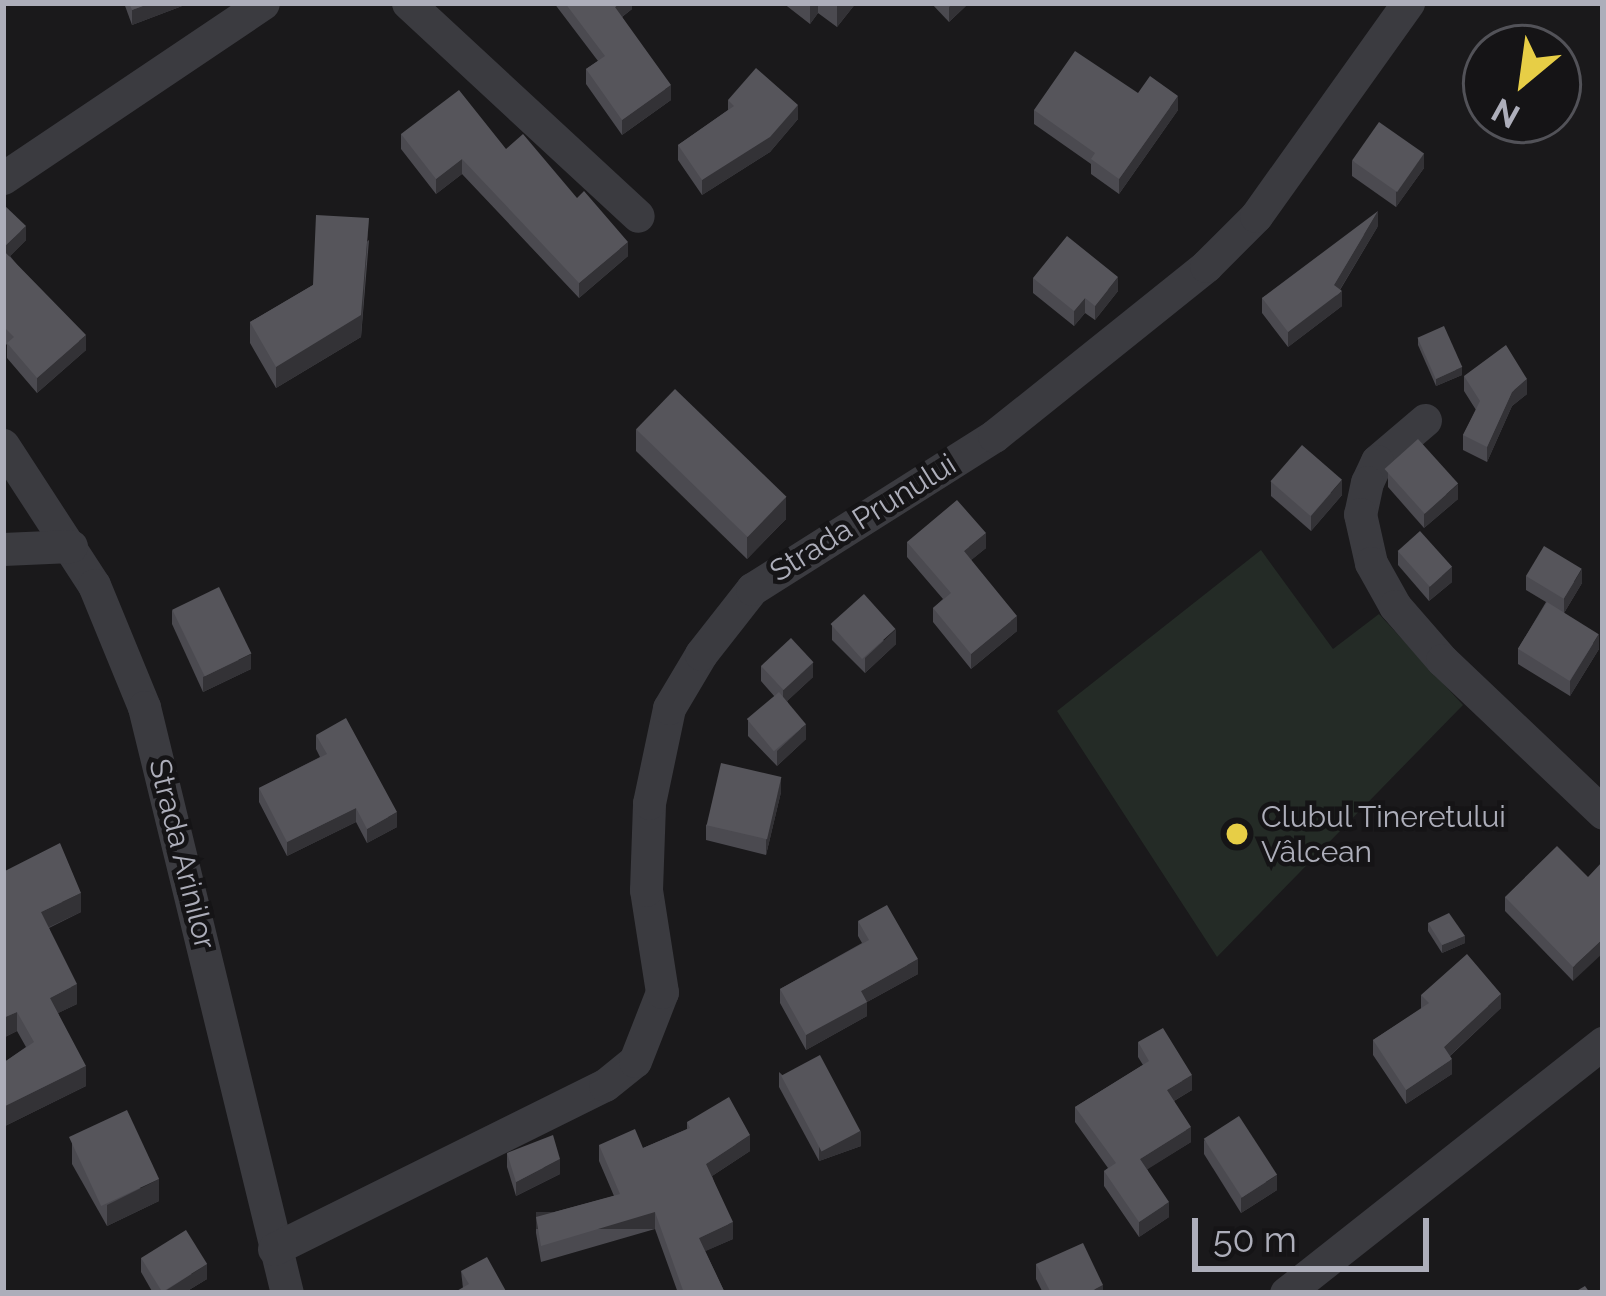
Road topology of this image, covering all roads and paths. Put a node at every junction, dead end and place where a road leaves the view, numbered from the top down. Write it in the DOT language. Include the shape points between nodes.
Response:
graph roads {
  1 [pos="263,3"];
  2 [pos="408,3"];
  3 [pos="1408,3"];
  4 [pos="3,178"];
  5 [pos="638,216"];
  6 [pos="1425,419"];
  7 [pos="3,445"];
  8 [pos="71,547"];
  9 [pos="3,549"];
  10 [pos="1603,813"];
  11 [pos="1603,1042"];
  12 [pos="274,1249"];
  13 [pos="287,1293"];
  14 [pos="1286,1293"];
  1 -- 4 [label="street"];
  2 -- 5 [label="street"];
  3 -- 12 [label="street, Strada Prunului" via="1256,216 1207,266 994,436 752,589 701,654 669,708 649,802 646,890 662,992 635,1061 605,1085"];
  6 -- 10 [label="street" via="1377,461 1367,482 1360,514 1371,563 1395,606 1442,660"];
  7 -- 8 [label="street, Strada Arinilor"];
  8 -- 9 [label="street"];
  8 -- 12 [label="street, Strada Arinilor" via="118,633 144,707"];
  11 -- 14 [label="street"];
  12 -- 13 [label="street, Strada Arinilor"];
}
